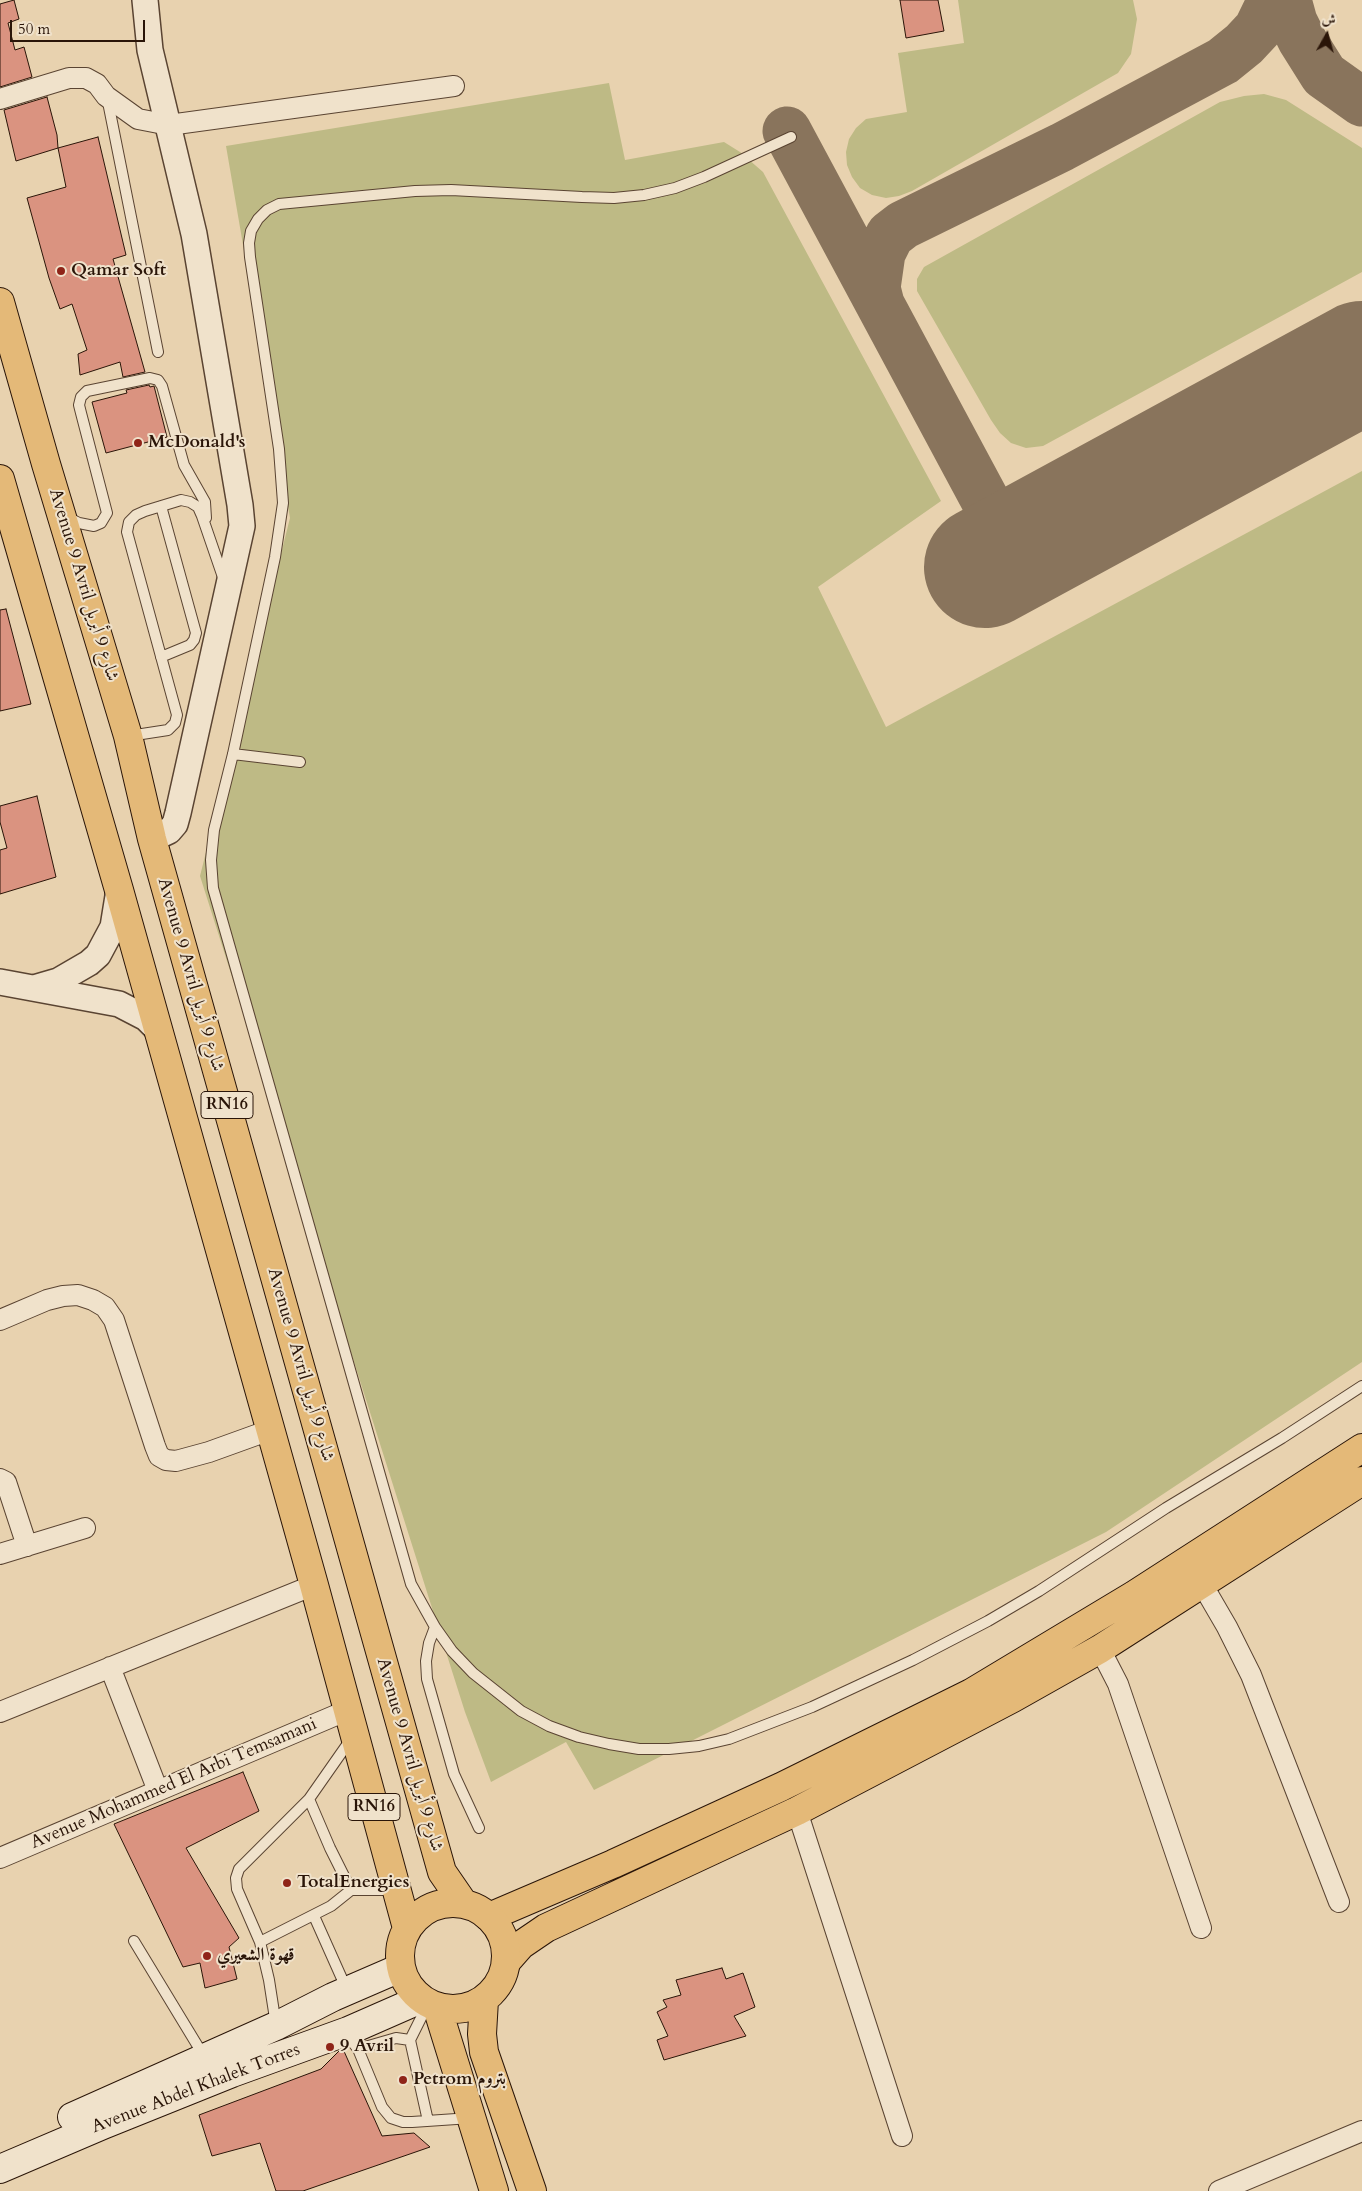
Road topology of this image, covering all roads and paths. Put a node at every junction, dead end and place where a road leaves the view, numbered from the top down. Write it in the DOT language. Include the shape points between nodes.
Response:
graph roads {
  1 [pos="144,0"];
  2 [pos="454,86"];
  3 [pos="106,96"];
  4 [pos="0,99"];
  5 [pos="168,125"];
  6 [pos="791,138"];
  7 [pos="0,302"];
  8 [pos="158,352"];
  9 [pos="0,479"];
  10 [pos="161,506"];
  11 [pos="62,514"];
  12 [pos="205,522"];
  13 [pos="231,581"];
  14 [pos="161,657"];
  15 [pos="128,736"];
  16 [pos="233,754"];
  17 [pos="300,762"];
  18 [pos="152,839"];
  19 [pos="119,890"];
  20 [pos="0,982"];
  21 [pos="32,988"];
  22 [pos="158,1030"];
  23 [pos="0,1320"];
  24 [pos="1362,1386"];
  25 [pos="270,1430"];
  26 [pos="1362,1448"];
  27 [pos="0,1479"];
  28 [pos="1362,1481"];
  29 [pos="85,1528"];
  30 [pos="27,1546"];
  31 [pos="0,1554"];
  32 [pos="1202,1584"];
  33 [pos="314,1585"];
  34 [pos="435,1627"];
  35 [pos="1100,1648"];
  36 [pos="110,1667"];
  37 [pos="0,1712"];
  38 [pos="351,1722"];
  39 [pos="158,1791"];
  40 [pos="309,1799"];
  41 [pos="796,1811"];
  42 [pos="480,1828"];
  43 [pos="0,1858"];
  44 [pos="351,1890"];
  45 [pos="396,1890"];
  46 [pos="1339,1902"];
  47 [pos="464,1904"];
  48 [pos="314,1916"];
  49 [pos="489,1916"];
  50 [pos="407,1928"];
  51 [pos="1201,1928"];
  52 [pos="134,1941"];
  53 [pos="260,1942"];
  54 [pos="506,1962"];
  55 [pos="400,1968"];
  56 [pos="348,1991"];
  57 [pos="484,2000"];
  58 [pos="428,2003"];
  59 [pos="276,2026"];
  60 [pos="351,2040"];
  61 [pos="410,2040"];
  62 [pos="205,2058"];
  63 [pos="471,2118"];
  64 [pos="428,2121"];
  65 [pos="1362,2131"];
  66 [pos="902,2136"];
  67 [pos="0,2149"];
  68 [pos="0,2169"];
  69 [pos="494,2191"];
  70 [pos="532,2191"];
  71 [pos="1219,2191"];
  1 -- 5 [label="street" via="150,50"];
  2 -- 5 [label="street"];
  3 -- 4 [label="street" via="98,84 86,78 69,78"];
  3 -- 5 [label="street" via="138,119"];
  3 -- 8 [label="lane"];
  5 -- 13 [label="street" via="194,234 240,505 242,526"];
  6 -- 16 [label="lane" via="704,178 644,195 614,198 415,191 279,204 258,219 248,243 280,458 283,503 279,539"];
  7 -- 11 [label="main road, Avenue 9 Avril شارع 9 أبريل / RN16"];
  9 -- 19 [label="main road, RN16"];
  10 -- 12 [label="lane" via="181,500 190,502 198,507"];
  10 -- 14 [label="lane" via="136,515 129,522 127,532"];
  10 -- 14 [label="lane" via="196,633 190,645"];
  11 -- 12 [label="lane" via="80,524 94,526 101,523 107,513 79,405 81,397 87,391 150,378 158,380 162,386 182,460 205,502"];
  11 -- 15 [label="main road, Avenue 9 Avril شارع 9 أبريل / RN16"];
  12 -- 13 [label="lane"];
  13 -- 18 [label="street" via="175,824 169,832"];
  14 -- 15 [label="lane" via="175,705 175,723 168,730"];
  15 -- 18 [label="main road, Avenue 9 Avril شارع 9 أبريل / RN16"];
  16 -- 17 [label="lane"];
  16 -- 34 [label="lane" via="214,830 213,888 400,1548 411,1584"];
  18 -- 47 [label="main road, Avenue 9 Avril شارع 9 أبريل / RN16" via="442,1872"];
  19 -- 21 [label="street" via="113,927 98,955 58,980"];
  19 -- 22 [label="main road, RN16"];
  20 -- 21 [label="street"];
  21 -- 22 [label="street" via="119,1004 146,1018"];
  22 -- 25 [label="main road, RN16"];
  23 -- 25 [label="street" via="63,1296 78,1295 105,1307 114,1320 155,1446 159,1456 166,1460 208,1452"];
  24 -- 34 [label="lane" via="988,1621 864,1684 729,1739 699,1746 639,1749 578,1737 549,1726 496,1693 473,1673"];
  25 -- 33 [label="main road, RN16"];
  26 -- 49 [label="main road" via="1134,1595 971,1693 781,1787 614,1864"];
  27 -- 30 [label="street" via="6,1482"];
  28 -- 32 [label="main road"];
  29 -- 30 [label="street"];
  30 -- 31 [label="street"];
  32 -- 35 [label="main road"];
  32 -- 46 [label="street" via="1251,1675"];
  33 -- 36 [label="street"];
  33 -- 38 [label="main road, RN16"];
  34 -- 42 [label="lane" via="426,1661 427,1679 454,1774"];
  35 -- 41 [label="main road" via="944,1735"];
  35 -- 51 [label="street" via="1118,1684"];
  36 -- 37 [label="street"];
  36 -- 39 [label="street"];
  38 -- 39 [label="street, Avenue Mohammed El Arbi Temsamani"];
  38 -- 40 [label="lane"];
  38 -- 45 [label="main road, RN16"];
  39 -- 43 [label="street, Avenue Mohammed El Arbi Temsamani"];
  40 -- 44 [label="lane"];
  40 -- 53 [label="lane" via="239,1868 237,1889"];
  41 -- 54 [label="main road" via="546,1928 521,1945"];
  41 -- 66 [label="street"];
  44 -- 45 [label="lane"];
  44 -- 48 [label="lane"];
  45 -- 50 [label="main road, RN16"];
  47 -- 49 [label="main road"];
  47 -- 50 [label="main road" via="447,1903 431,1907"];
  48 -- 53 [label="lane"];
  48 -- 56 [label="lane"];
  49 -- 54 [label="main road" via="506,1945"];
  50 -- 55 [label="main road" via="399,1954"];
  52 -- 62 [label="lane"];
  53 -- 59 [label="lane" via="270,1980"];
  54 -- 57 [label="main road" via="503,1977"];
  55 -- 56 [label="main road, Avenue Abdel Khalek Torres"];
  55 -- 58 [label="main road" via="408,1985"];
  56 -- 59 [label="main road, Avenue Abdel Khalek Torres"];
  57 -- 58 [label="main road" via="453,2010"];
  57 -- 70 [label="main road" via="484,2052"];
  58 -- 60 [label="main road, Avenue Abdel Khalek Torres"];
  58 -- 61 [label="lane"];
  58 -- 63 [label="main road"];
  59 -- 62 [label="main road, Avenue Abdel Khalek Torres"];
  60 -- 61 [label="lane"];
  60 -- 64 [label="lane" via="386,2113 403,2122"];
  60 -- 68 [label="main road, Avenue Abdel Khalek Torres" via="232,2072"];
  61 -- 64 [label="lane"];
  62 -- 67 [label="main road, Avenue Abdel Khalek Torres"];
  63 -- 64 [label="lane"];
  63 -- 69 [label="main road"];
  65 -- 71 [label="street"];
}
